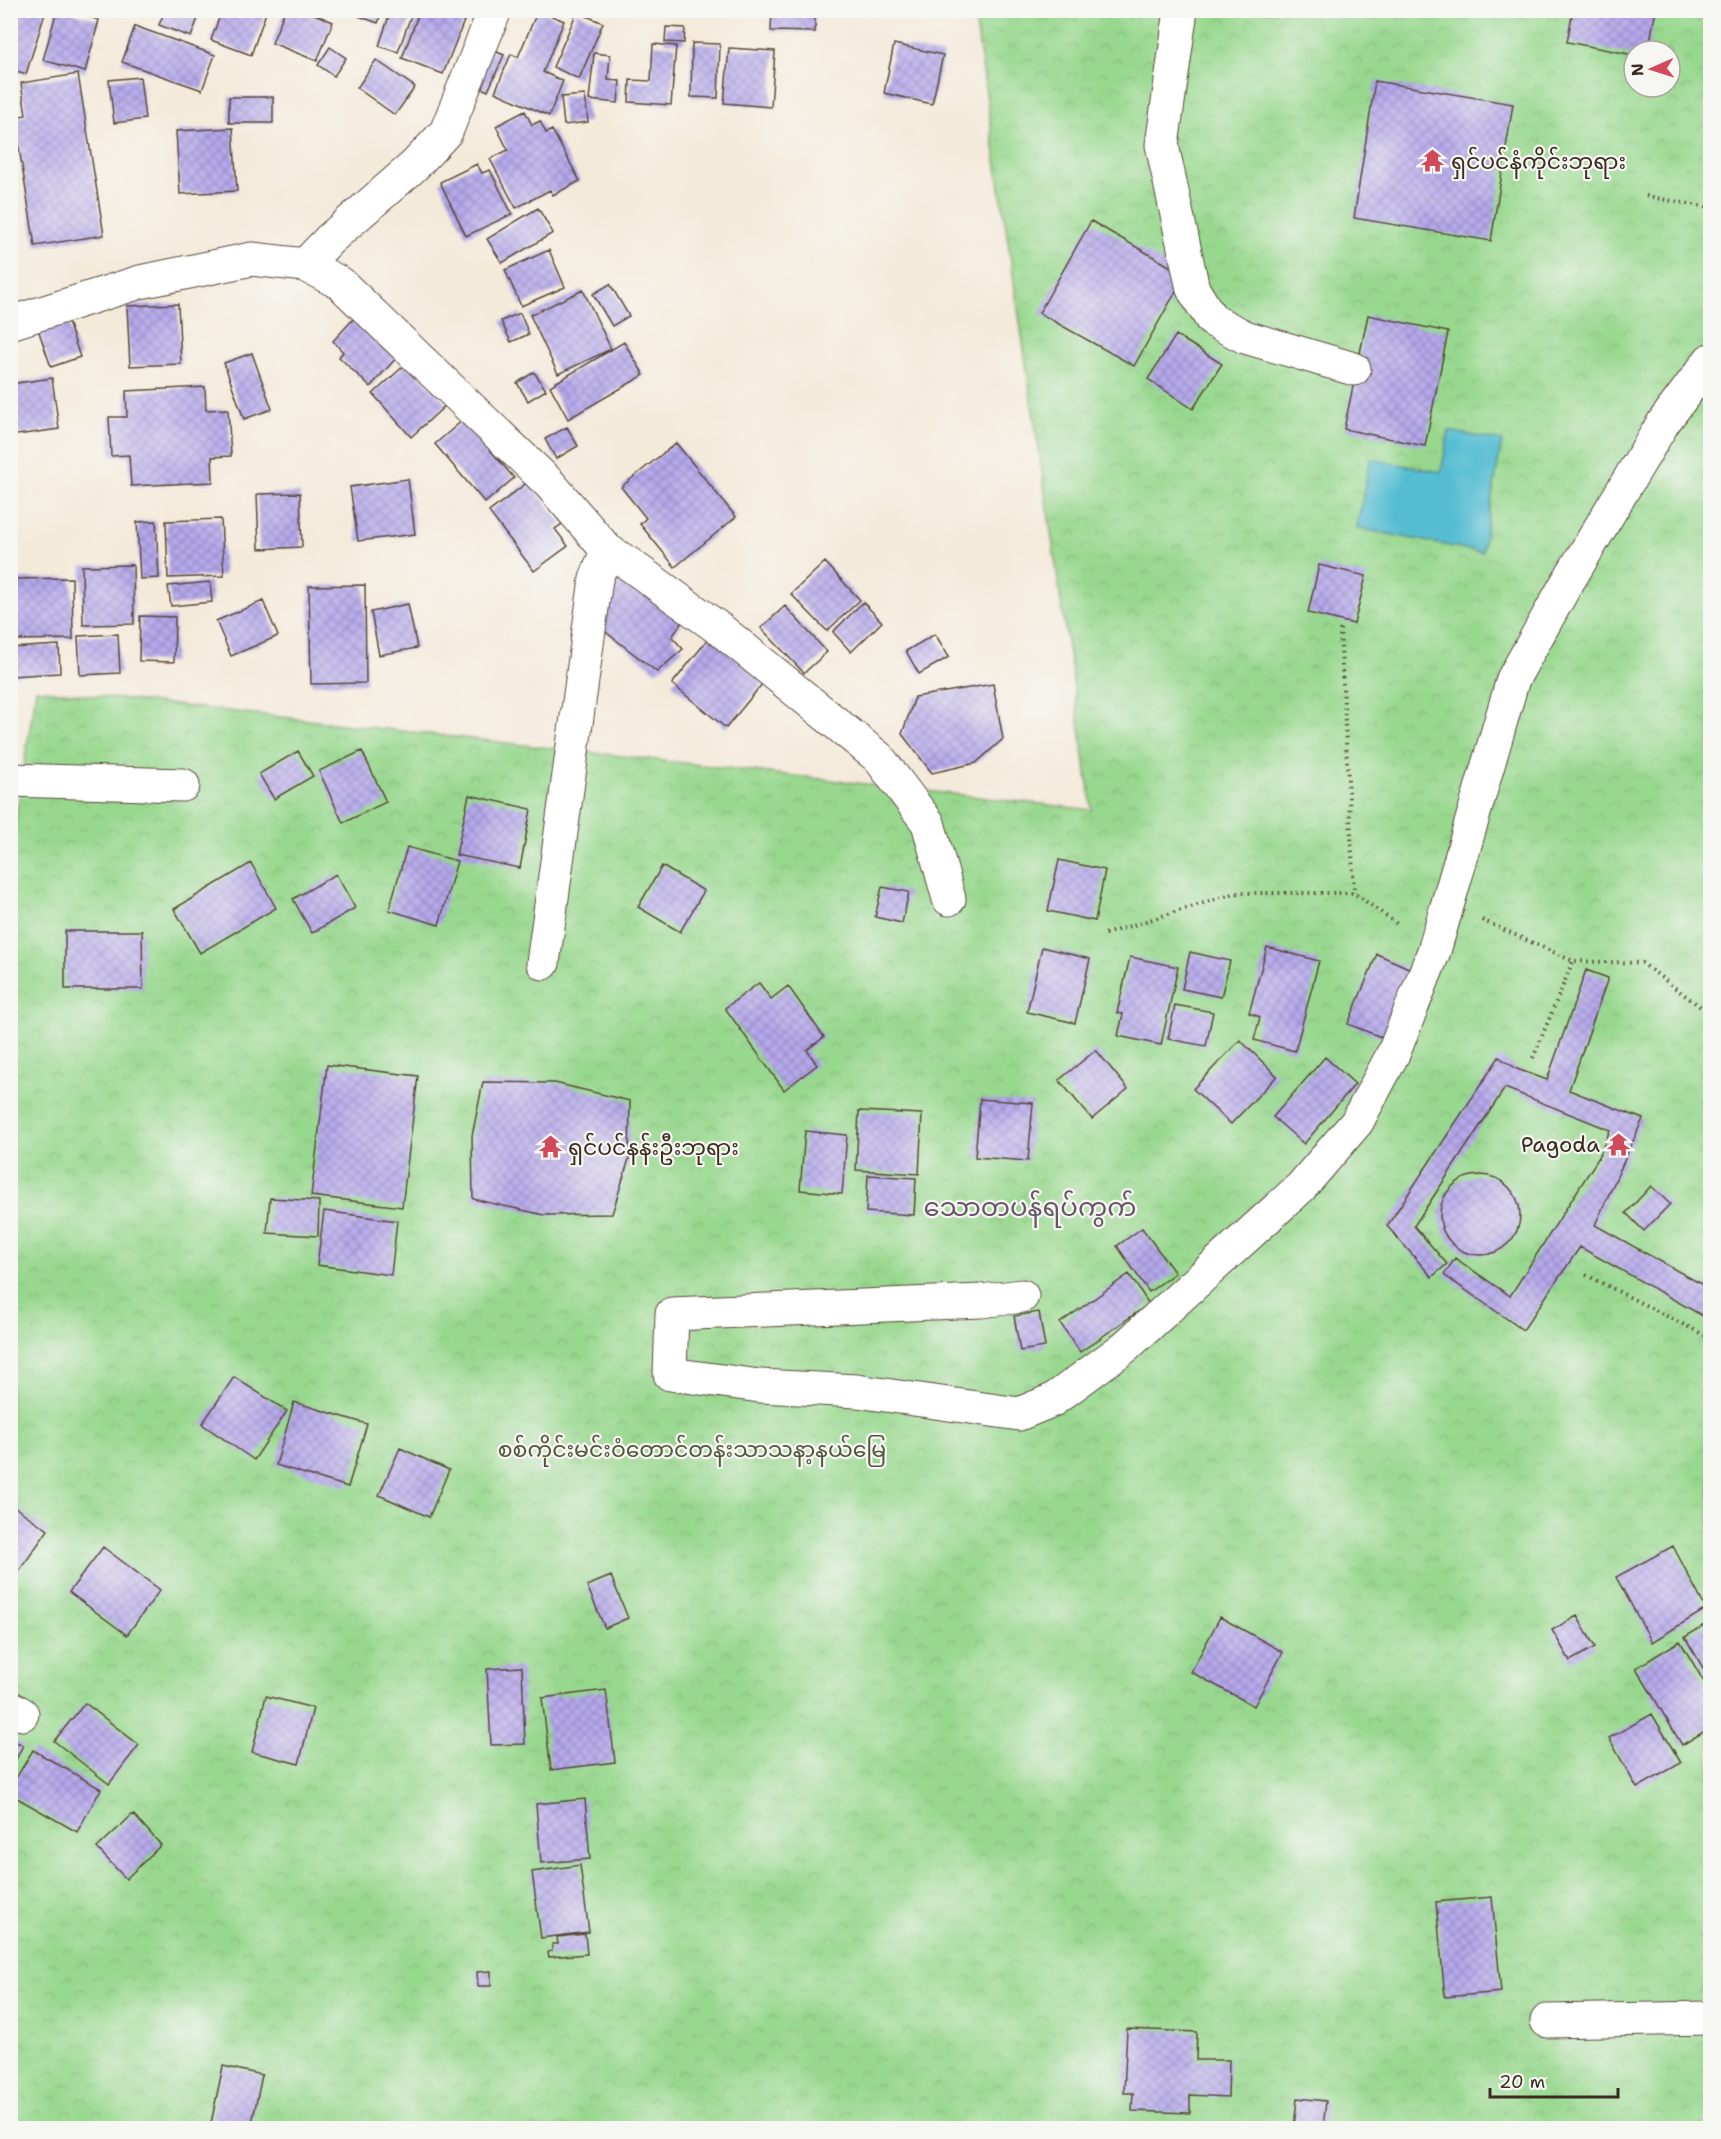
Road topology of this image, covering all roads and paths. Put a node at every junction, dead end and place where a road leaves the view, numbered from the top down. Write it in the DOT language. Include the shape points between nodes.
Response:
graph roads {
  1 [pos="495,10"];
  2 [pos="1181,10"];
  3 [pos="1646,196"];
  4 [pos="1710,208"];
  5 [pos="305,265"];
  6 [pos="10,323"];
  7 [pos="1710,360"];
  8 [pos="1354,369"];
  9 [pos="607,550"];
  10 [pos="1340,629"];
  11 [pos="10,780"];
  12 [pos="183,784"];
  13 [pos="1354,893"];
  14 [pos="949,900"];
  15 [pos="1105,934"];
  16 [pos="1434,951"];
  17 [pos="1573,961"];
  18 [pos="543,963"];
  19 [pos="1710,1014"];
  20 [pos="1533,1058"];
  21 [pos="1586,1275"];
  22 [pos="1022,1296"];
  23 [pos="1710,1338"];
  24 [pos="1710,2018"];
  25 [pos="1547,2021"];
  1 -- 5 [label="street" via="446,132"];
  2 -- 8 [label="street" via="1162,145 1193,289 1212,320 1245,338"];
  3 -- 4 [label="path"];
  5 -- 6 [label="street" via="252,259 140,282"];
  5 -- 9 [label="street" via="340,283 549,483"];
  7 -- 16 [label="street" via="1663,423 1513,679"];
  9 -- 14 [label="street" via="721,630 879,758 928,823"];
  9 -- 18 [label="street" via="596,579"];
  10 -- 13 [label="path"];
  11 -- 12 [label="street"];
  13 -- 15 [label="path" via="1235,893"];
  13 -- 16 [label="path"];
  16 -- 17 [label="path" via="1481,919"];
  16 -- 22 [label="street" via="1394,1052 1357,1122 1301,1187 1227,1255 1125,1347 1053,1400 1019,1414 857,1391 760,1386 670,1374 672,1314"];
  17 -- 19 [label="path" via="1642,963"];
  17 -- 20 [label="path"];
  21 -- 23 [label="path"];
  24 -- 25 [label="street"];
}
